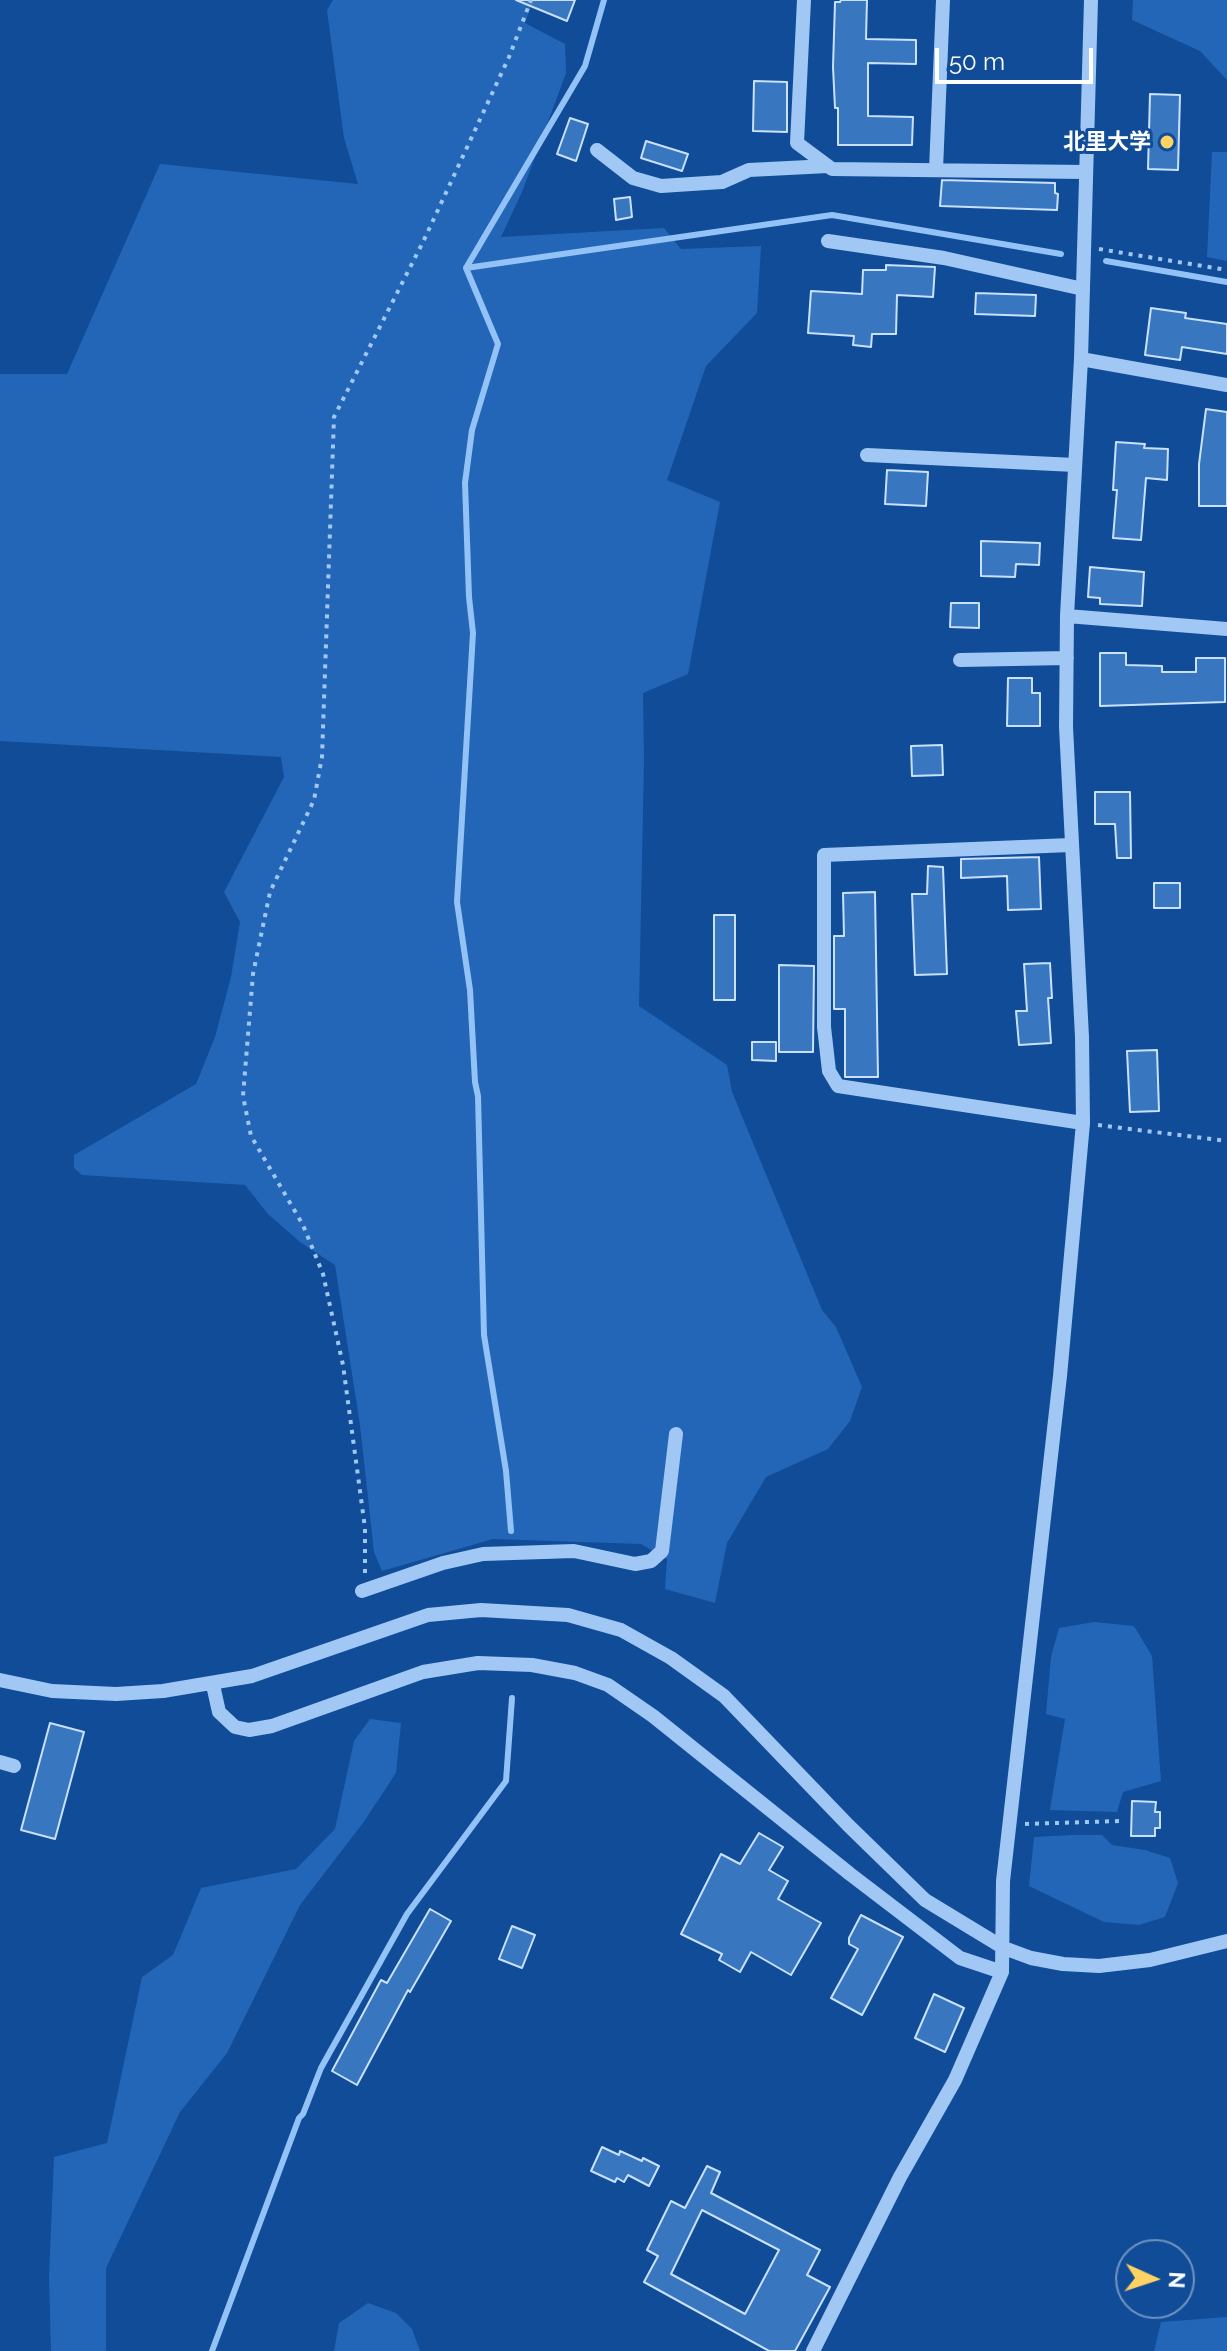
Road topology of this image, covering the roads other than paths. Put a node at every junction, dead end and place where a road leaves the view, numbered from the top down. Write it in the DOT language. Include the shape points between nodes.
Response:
graph roads {
  1 [pos="804,0"];
  2 [pos="943,0"];
  3 [pos="1091,0"];
  4 [pos="597,150"];
  5 [pos="828,166"];
  6 [pos="936,170"];
  7 [pos="1085,172"];
  8 [pos="828,241"];
  9 [pos="1083,289"];
  10 [pos="1081,359"];
  11 [pos="1227,385"];
  12 [pos="867,455"];
  13 [pos="1075,465"];
  14 [pos="1067,616"];
  15 [pos="1227,629"];
  16 [pos="1067,658"];
  17 [pos="960,660"];
  18 [pos="1071,845"];
  19 [pos="1083,1123"];
  20 [pos="676,1434"];
  21 [pos="362,1591"];
  22 [pos="0,1680"];
  23 [pos="213,1685"];
  24 [pos="1227,1941"];
  25 [pos="1004,1948"];
  26 [pos="1002,1972"];
  27 [pos="813,2351"];
  1 -- 5 [label="street" via="797,143"];
  2 -- 6 [label="street"];
  3 -- 7 [label="street"];
  4 -- 5 [label="street" via="633,178 661,186 722,182 749,170"];
  5 -- 6 [label="street"];
  6 -- 7 [label="street"];
  7 -- 9 [label="street"];
  8 -- 9 [label="street" via="944,258"];
  9 -- 10 [label="street"];
  10 -- 11 [label="street"];
  10 -- 13 [label="street"];
  12 -- 13 [label="street"];
  13 -- 14 [label="street"];
  14 -- 15 [label="street"];
  14 -- 16 [label="street"];
  16 -- 17 [label="street"];
  16 -- 18 [label="street"];
  18 -- 19 [label="street"];
  18 -- 19 [label="street" via="824,855 824,1027 829,1071 838,1086"];
  19 -- 25 [label="street" via="1003,1881"];
  20 -- 21 [label="street" via="662,1551 651,1561 635,1564 574,1551 483,1554"];
  22 -- 23 [label="street" via="52,1691 116,1694"];
  23 -- 25 [label="street" via="279,1668 428,1615 524,1611 568,1615 621,1630 724,1696 925,1900"];
  23 -- 26 [label="street" via="219,1712 235,1727 249,1730 423,1672 478,1663 532,1665 608,1685 960,1958"];
  24 -- 25 [label="street" via="1099,1966 1031,1958"];
  25 -- 26 [label="street"];
  26 -- 27 [label="street" via="955,2080"];
}
